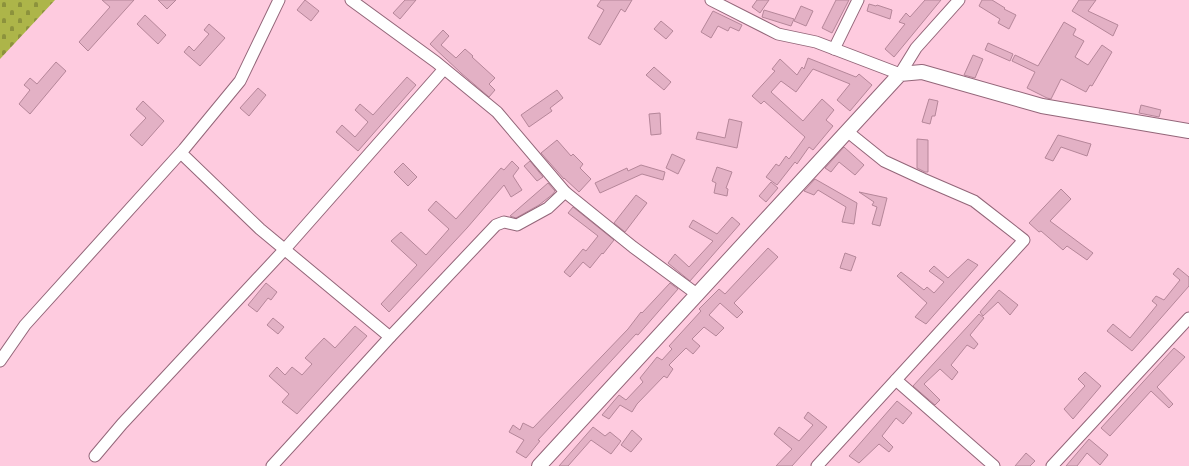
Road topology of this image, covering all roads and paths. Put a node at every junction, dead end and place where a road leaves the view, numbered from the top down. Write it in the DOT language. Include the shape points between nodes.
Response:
graph roads {
  1 [pos="279,0"];
  2 [pos="351,0"];
  3 [pos="711,0"];
  4 [pos="858,0"];
  5 [pos="959,0"];
  6 [pos="834,49"];
  7 [pos="444,69"];
  8 [pos="900,74"];
  9 [pos="1189,131"];
  10 [pos="848,132"];
  11 [pos="180,153"];
  12 [pos="565,192"];
  13 [pos="285,250"];
  14 [pos="698,295"];
  15 [pos="1189,318"];
  16 [pos="390,337"];
  17 [pos="0,361"];
  18 [pos="896,380"];
  19 [pos="95,456"];
  20 [pos="272,466"];
  21 [pos="539,466"];
  22 [pos="817,466"];
  23 [pos="994,466"];
  24 [pos="1052,466"];
  1 -- 11 [label="street" via="240,81"];
  2 -- 7 [label="street"];
  3 -- 6 [label="street" via="778,34 816,42"];
  4 -- 6 [label="street"];
  5 -- 8 [label="street" via="916,48"];
  6 -- 8 [label="street"];
  7 -- 12 [label="street" via="497,112"];
  7 -- 13 [label="street"];
  8 -- 9 [label="street" via="922,72 1042,106"];
  8 -- 10 [label="street"];
  10 -- 14 [label="street"];
  10 -- 18 [label="street" via="884,161 974,201 1024,240"];
  11 -- 13 [label="street"];
  11 -- 17 [label="street" via="25,325"];
  12 -- 14 [label="street"];
  12 -- 16 [label="street" via="548,208 517,225 504,222 496,225"];
  13 -- 16 [label="street"];
  13 -- 19 [label="street"];
  14 -- 21 [label="street"];
  15 -- 24 [label="street"];
  16 -- 20 [label="street"];
  18 -- 22 [label="street"];
  18 -- 23 [label="street"];
}
